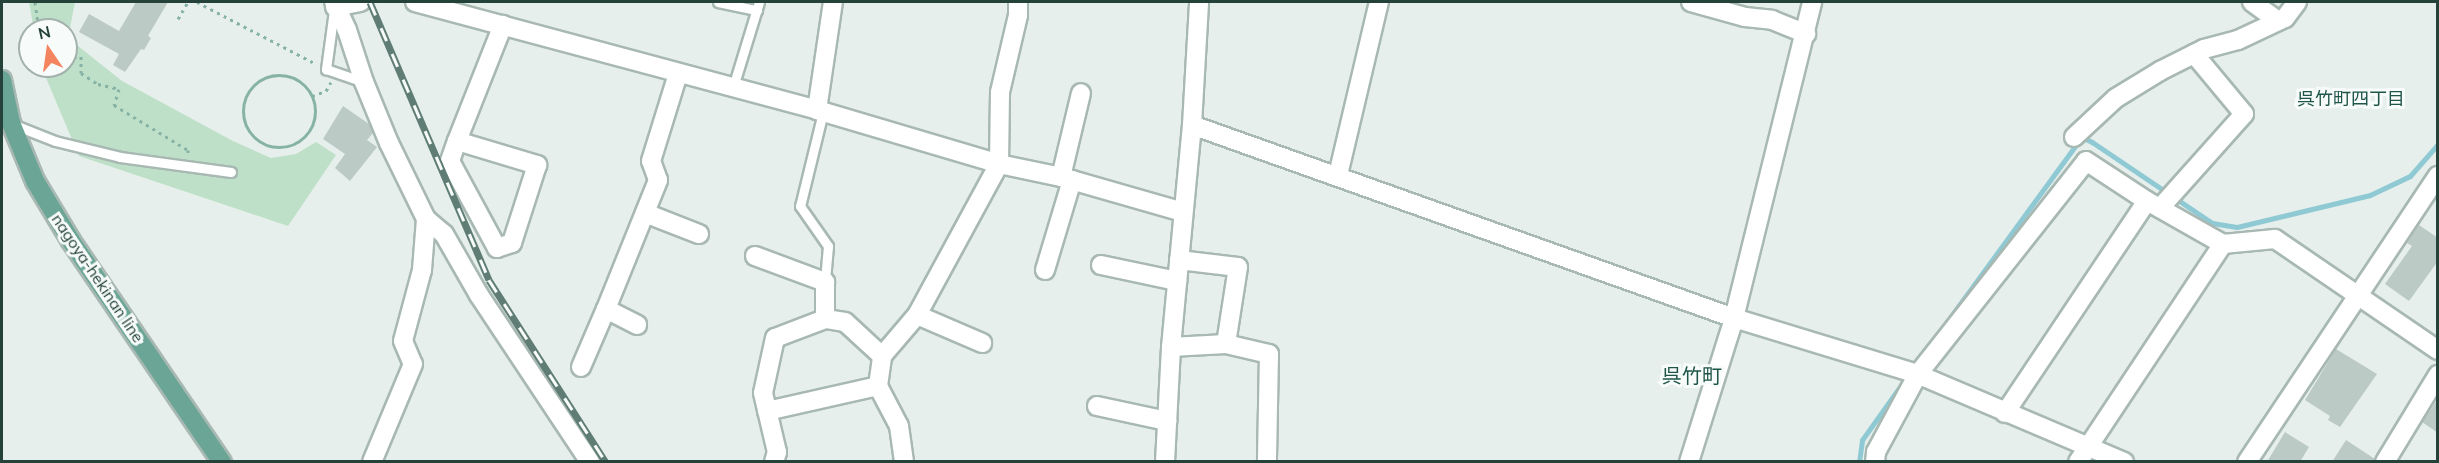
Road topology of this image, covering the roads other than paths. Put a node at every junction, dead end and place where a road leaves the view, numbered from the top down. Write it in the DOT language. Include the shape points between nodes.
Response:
graph roads {
  1 [pos="361,2"];
  2 [pos="415,2"];
  3 [pos="718,2"];
  4 [pos="833,2"];
  5 [pos="1018,2"];
  6 [pos="1199,2"];
  7 [pos="1379,2"];
  8 [pos="1691,2"];
  9 [pos="1812,2"];
  10 [pos="2252,2"];
  11 [pos="2297,2"];
  12 [pos="334,4"];
  13 [pos="758,6"];
  14 [pos="2278,21"];
  15 [pos="503,25"];
  16 [pos="1806,34"];
  17 [pos="2194,54"];
  18 [pos="678,74"];
  19 [pos="2,80"];
  20 [pos="364,81"];
  21 [pos="733,87"];
  22 [pos="1081,93"];
  23 [pos="820,111"];
  24 [pos="11,123"];
  25 [pos="1192,125"];
  26 [pos="2074,137"];
  27 [pos="457,141"];
  28 [pos="999,164"];
  29 [pos="231,172"];
  30 [pos="1338,175"];
  31 [pos="2438,176"];
  32 [pos="1066,178"];
  33 [pos="2157,204"];
  34 [pos="1183,212"];
  35 [pos="645,213"];
  36 [pos="426,219"];
  37 [pos="699,234"];
  38 [pos="2223,244"];
  39 [pos="756,256"];
  40 [pos="1179,260"];
  41 [pos="1101,265"];
  42 [pos="1045,270"];
  43 [pos="1177,281"];
  44 [pos="825,282"];
  45 [pos="2357,296"];
  46 [pos="606,309"];
  47 [pos="917,315"];
  48 [pos="1734,318"];
  49 [pos="825,319"];
  50 [pos="637,325"];
  51 [pos="982,343"];
  52 [pos="1226,344"];
  53 [pos="1171,347"];
  54 [pos="2438,350"];
  55 [pos="882,356"];
  56 [pos="581,367"];
  57 [pos="1912,372"];
  58 [pos="2438,375"];
  59 [pos="878,386"];
  60 [pos="1097,406"];
  61 [pos="767,411"];
  62 [pos="2005,413"];
  63 [pos="1167,421"];
  64 [pos="2087,445"];
  65 [pos="903,461"];
  66 [pos="222,462"];
  67 [pos="372,462"];
  68 [pos="590,462"];
  69 [pos="774,462"];
  70 [pos="1165,462"];
  71 [pos="1268,462"];
  72 [pos="1689,462"];
  73 [pos="1875,462"];
  74 [pos="2078,462"];
  75 [pos="2124,462"];
  76 [pos="2247,462"];
  77 [pos="2385,462"];
  1 -- 12 [label="street"];
  2 -- 15 [label="street"];
  3 -- 13 [label="lane"];
  4 -- 23 [label="street"];
  5 -- 28 [label="street" via="1000,92"];
  6 -- 25 [label="street"];
  7 -- 30 [label="street"];
  8 -- 16 [label="street" via="1772,20"];
  9 -- 16 [label="street"];
  10 -- 14 [label="street"];
  11 -- 14 [label="street"];
  12 -- 20 [label="street"];
  12 -- 20 [label="lane" via="331,71"];
  13 -- 21 [label="lane"];
  14 -- 17 [label="street" via="2238,40"];
  15 -- 18 [label="street"];
  15 -- 27 [label="street"];
  16 -- 48 [label="street"];
  17 -- 26 [label="street" via="2115,98"];
  17 -- 33 [label="street" via="2244,114 2179,187"];
  18 -- 21 [label="street"];
  18 -- 35 [label="street" via="651,161 658,180"];
  19 -- 24 [label="main road, nagoya-hekinan line"];
  20 -- 36 [label="street"];
  21 -- 23 [label="street"];
  22 -- 32 [label="street"];
  23 -- 28 [label="street"];
  23 -- 44 [label="lane" via="800,206 828,246"];
  24 -- 29 [label="lane" via="55,141 120,158"];
  24 -- 66 [label="main road, nagoya-hekinan line" via="35,181 71,241"];
  25 -- 30 [label="street"];
  25 -- 34 [label="street"];
  27 -- 27 [label="street" via="450,161 481,219 497,248 512,243 537,165"];
  28 -- 32 [label="street"];
  28 -- 47 [label="street"];
  30 -- 48 [label="street"];
  31 -- 45 [label="street"];
  32 -- 34 [label="street"];
  32 -- 42 [label="street"];
  33 -- 38 [label="street"];
  33 -- 57 [label="street" via="2086,161"];
  33 -- 62 [label="street"];
  34 -- 40 [label="street"];
  35 -- 37 [label="street"];
  35 -- 46 [label="street"];
  36 -- 67 [label="street" via="422,270 403,341 413,364"];
  36 -- 68 [label="street" via="444,234 479,295"];
  38 -- 45 [label="street" via="2275,239"];
  38 -- 64 [label="street"];
  39 -- 44 [label="street"];
  40 -- 43 [label="street"];
  40 -- 52 [label="street" via="1238,267"];
  41 -- 43 [label="street"];
  43 -- 53 [label="street"];
  44 -- 49 [label="street"];
  45 -- 54 [label="street"];
  45 -- 76 [label="street"];
  46 -- 50 [label="street"];
  46 -- 56 [label="street"];
  47 -- 51 [label="street"];
  47 -- 55 [label="street"];
  48 -- 57 [label="street"];
  48 -- 72 [label="street"];
  49 -- 55 [label="street" via="845,322"];
  49 -- 61 [label="street" via="775,338 763,393"];
  52 -- 53 [label="street"];
  52 -- 71 [label="street" via="1269,354"];
  53 -- 63 [label="street"];
  55 -- 59 [label="street"];
  57 -- 62 [label="street"];
  57 -- 73 [label="street"];
  58 -- 77 [label="street"];
  59 -- 61 [label="street"];
  59 -- 65 [label="street" via="899,426"];
  60 -- 63 [label="street"];
  61 -- 69 [label="street" via="777,452"];
  62 -- 64 [label="street"];
  63 -- 70 [label="street"];
  64 -- 74 [label="street"];
  64 -- 75 [label="street"];
}
